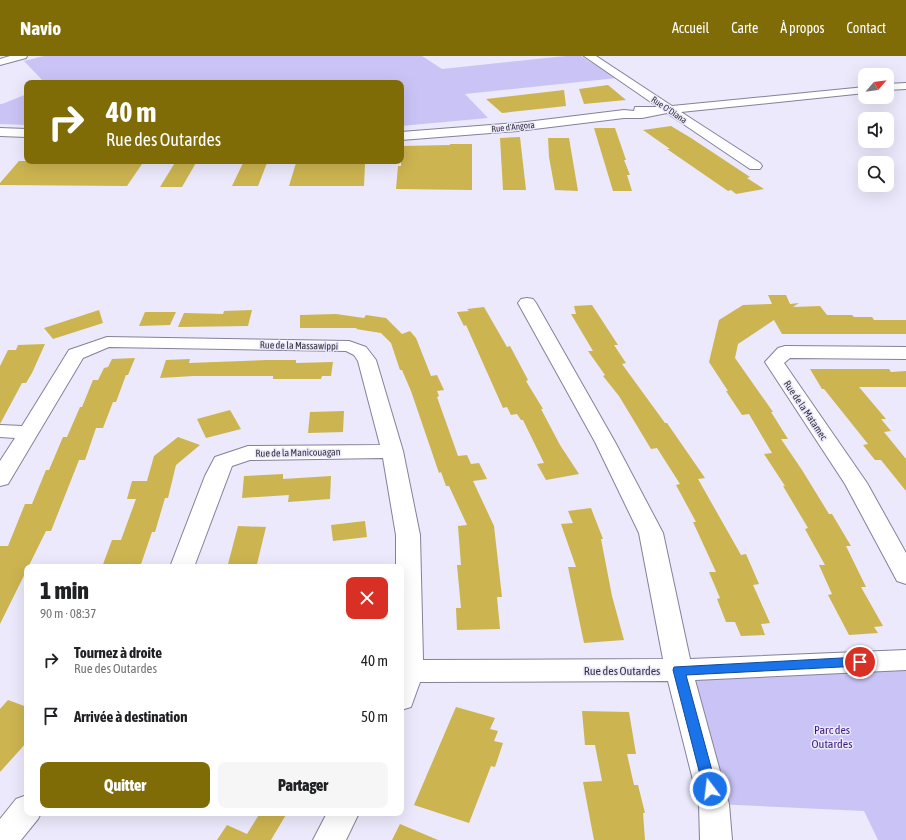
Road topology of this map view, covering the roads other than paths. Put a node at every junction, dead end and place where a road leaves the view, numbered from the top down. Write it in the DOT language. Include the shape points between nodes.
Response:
graph roads {
  1 [pos="22,56"];
  2 [pos="589,56"];
  3 [pos="0,62"];
  4 [pos="904,86"];
  5 [pos="894,87"];
  6 [pos="858,91"];
  7 [pos="669,109"];
  8 [pos="0,132"];
  9 [pos="24,133"];
  10 [pos="404,136"];
  11 [pos="752,165"];
  12 [pos="526,303"];
  13 [pos="906,353"];
  14 [pos="0,431"];
  15 [pos="28,432"];
  16 [pos="392,451"];
  17 [pos="0,480"];
  18 [pos="183,564"];
  19 [pos="906,575"];
  20 [pos="906,660"];
  21 [pos="678,670"];
  22 [pos="410,671"];
  23 [pos="404,690"];
  24 [pos="24,813"];
  25 [pos="342,816"];
  26 [pos="2,840"];
  27 [pos="329,840"];
  28 [pos="716,840"];
  1 -- 3 [label="street"];
  2 -- 7 [label="street, Rue O'Diana"];
  4 -- 5 [label="street"];
  6 -- 7 [label="street, Rue d'Angora"];
  7 -- 10 [label="street, Rue d'Angora" via="647,114 624,114 518,127"];
  7 -- 11 [label="street, Rue O'Diana"];
  8 -- 9 [label="street"];
  12 -- 21 [label="street" via="605,442 651,533"];
  13 -- 19 [label="street, Rue de la Matamec" via="785,352 774,362 856,483"];
  14 -- 15 [label="street"];
  15 -- 16 [label="street, Rue de la Massawippi" via="76,354 107,342 349,346 360,351 368,360"];
  15 -- 17 [label="street, Rue de la Massawippi"];
  16 -- 18 [label="street, Rue de la Manicouagan" via="248,453 223,462"];
  16 -- 22 [label="street, Rue de la Massawippi" via="408,535"];
  20 -- 21 [label="street, Rue des Outardes"];
  21 -- 22 [label="street, Rue des Outardes"];
  21 -- 28 [label="street" via="714,804"];
  22 -- 23 [label="street, Rue de la Massawippi"];
  24 -- 26 [label="street"];
  25 -- 27 [label="street"];
}
